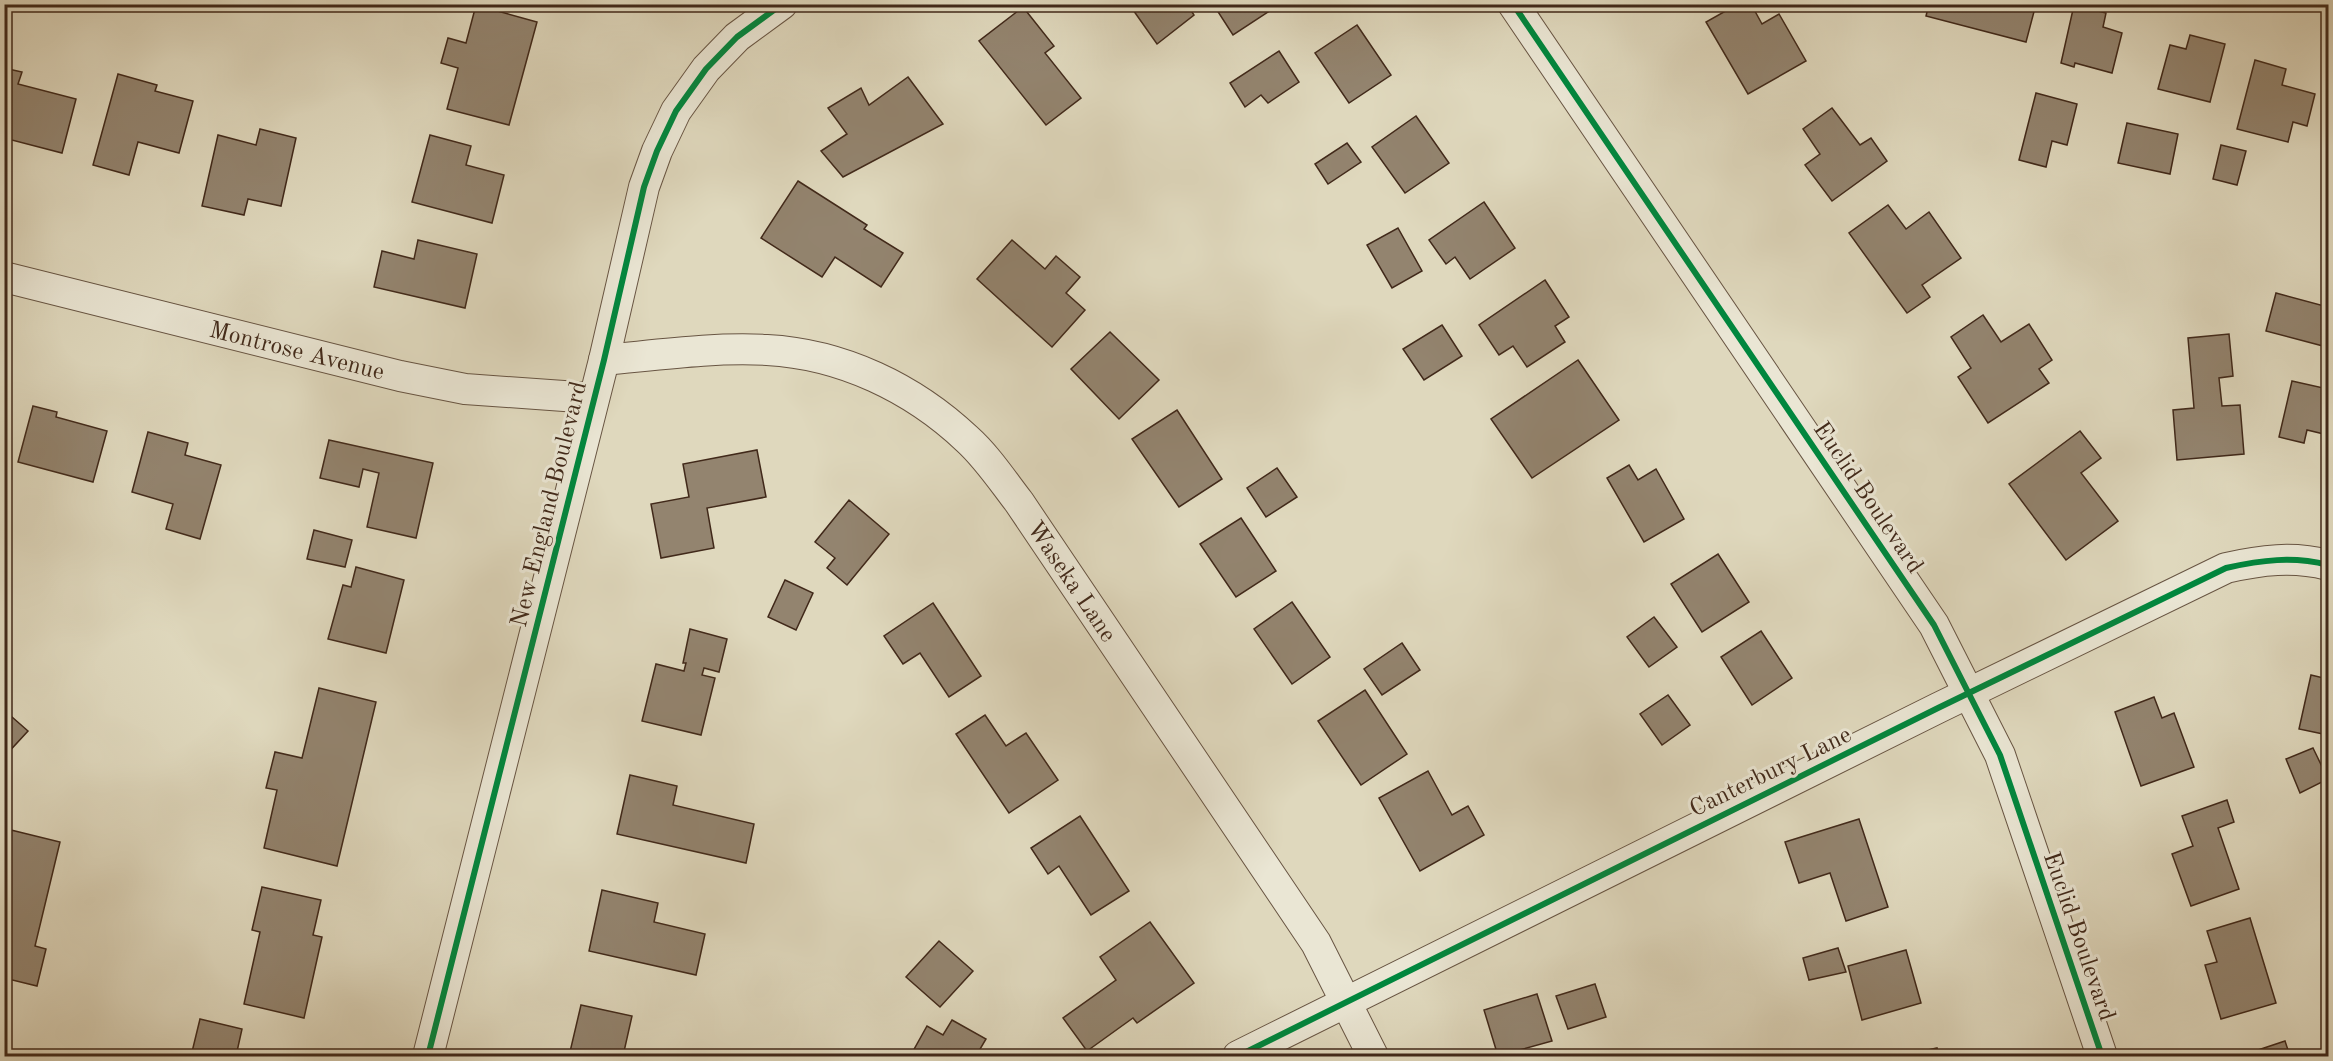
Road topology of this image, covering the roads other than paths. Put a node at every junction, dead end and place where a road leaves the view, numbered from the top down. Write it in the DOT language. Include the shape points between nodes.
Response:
graph roads {
  1 [pos="782,4"];
  2 [pos="1513,4"];
  3 [pos="4,277"];
  4 [pos="604,360"];
  5 [pos="592,398"];
  6 [pos="2328,565"];
  7 [pos="1969,693"];
  8 [pos="1346,1002"];
  9 [pos="428,1056"];
  10 [pos="1238,1056"];
  11 [pos="1373,1056"];
  12 [pos="2102,1056"];
  1 -- 4 [label="street, New England Boulevard" via="737,37 705,69 672,121 645,187"];
  2 -- 7 [label="street, Euclid Boulevard" via="1934,625"];
  3 -- 5 [label="street, Montrose Avenue" via="411,378 465,389"];
  4 -- 5 [label="street, New England Boulevard"];
  4 -- 8 [label="street, Waseka Lane" via="730,349 808,355 874,376 947,421 1019,501 1316,943"];
  5 -- 9 [label="street, New England Boulevard"];
  6 -- 7 [label="street, Canterbury Lane" via="2292,559 2262,560 2226,568"];
  7 -- 8 [label="street, Canterbury Lane"];
  7 -- 12 [label="street, Euclid Boulevard" via="2000,756"];
  8 -- 10 [label="street, Canterbury Lane"];
  8 -- 11 [label="street, Waseka Lane"];
}
